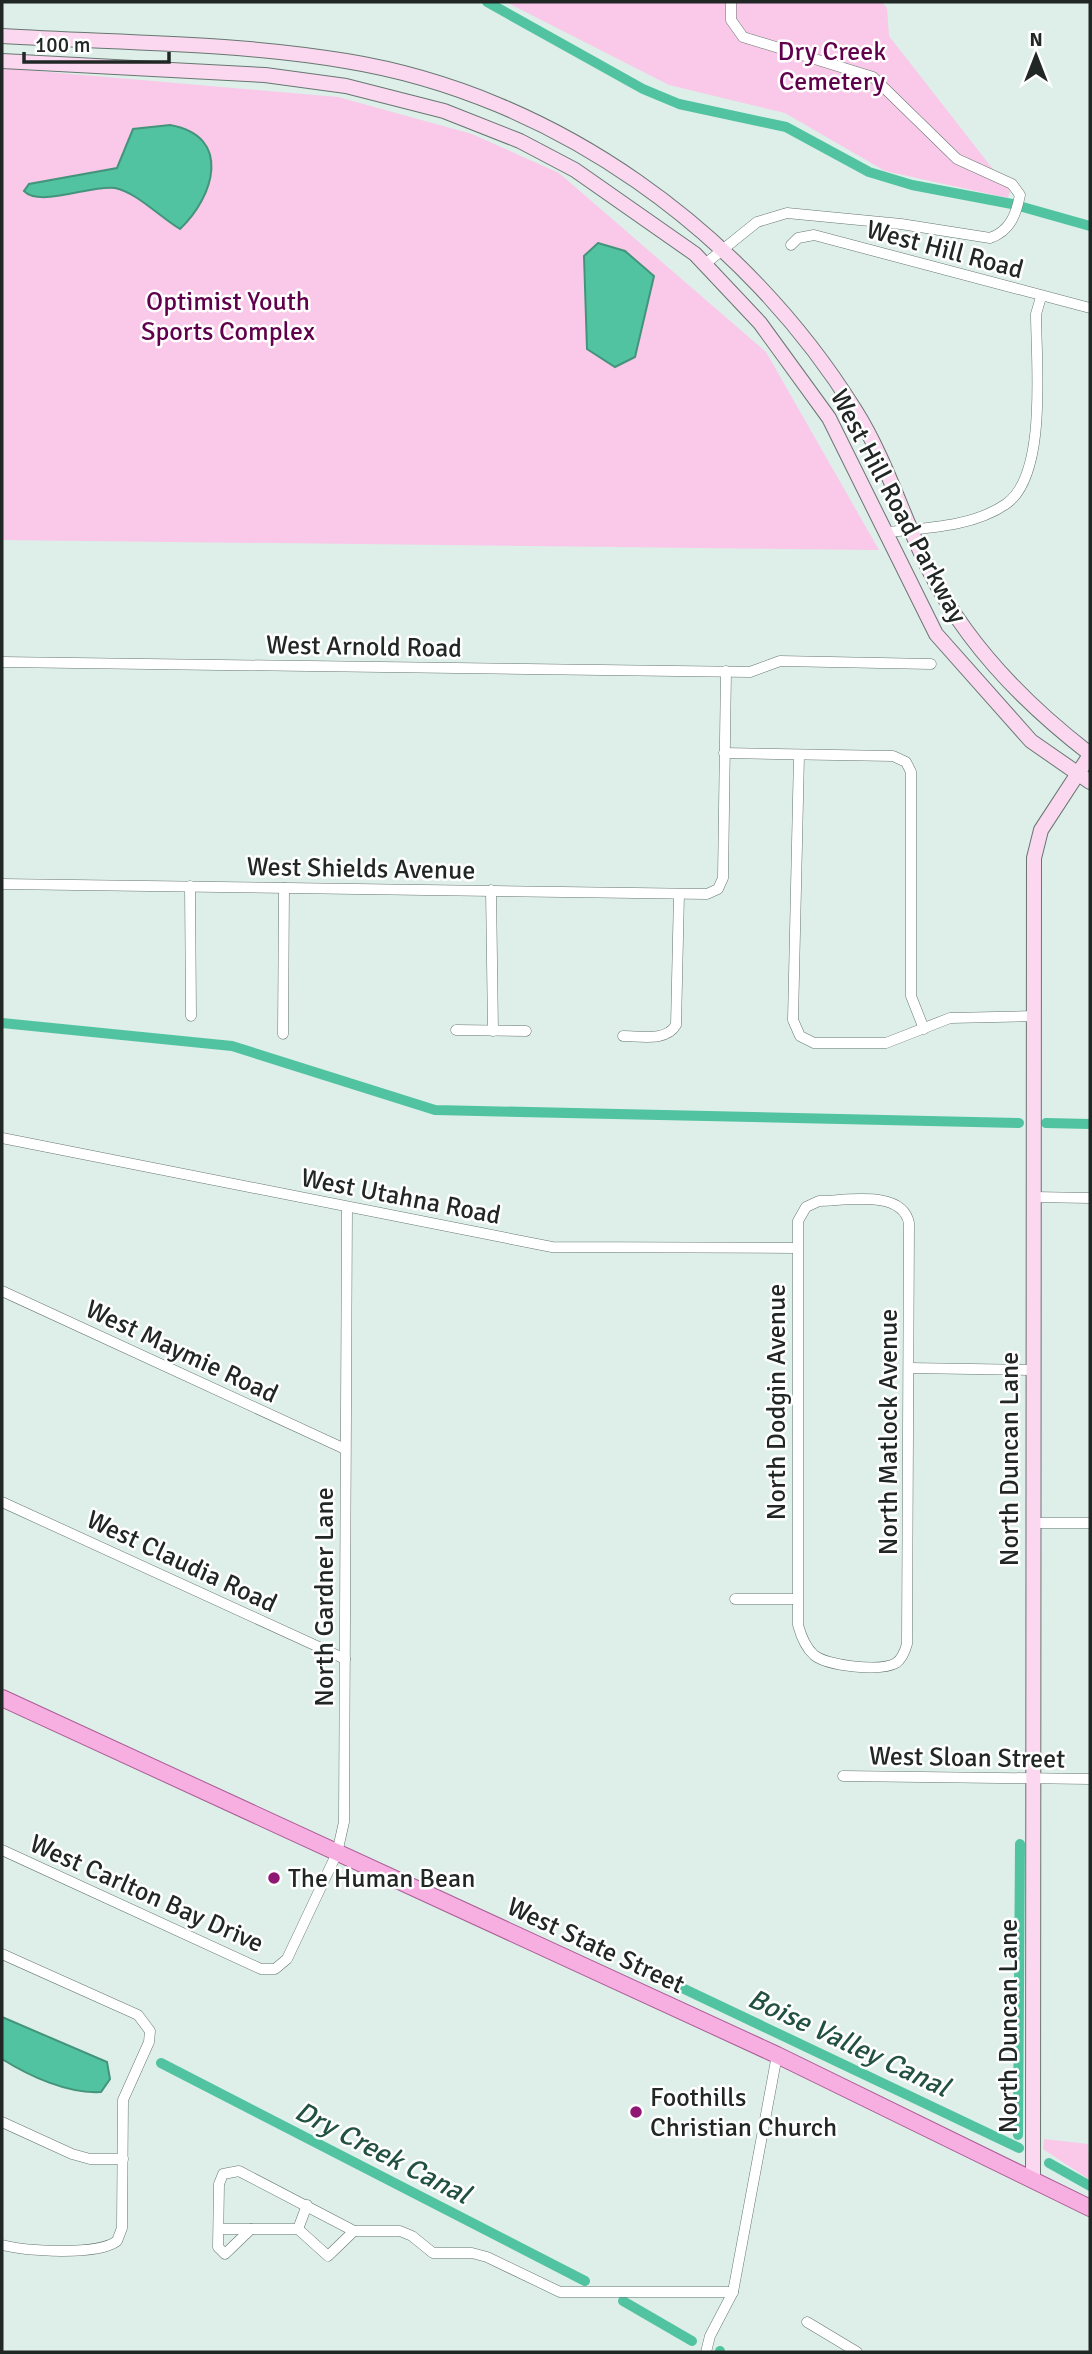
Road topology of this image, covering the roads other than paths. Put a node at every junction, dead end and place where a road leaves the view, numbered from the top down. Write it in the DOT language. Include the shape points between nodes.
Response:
graph roads {
  1 [pos="731,2"];
  2 [pos="2,36"];
  3 [pos="2,61"];
  4 [pos="791,245"];
  5 [pos="723,249"];
  6 [pos="705,264"];
  7 [pos="1041,297"];
  8 [pos="1090,309"];
  9 [pos="913,530"];
  10 [pos="887,532"];
  11 [pos="2,662"];
  12 [pos="931,664"];
  13 [pos="726,671"];
  14 [pos="724,753"];
  15 [pos="1090,754"];
  16 [pos="799,755"];
  17 [pos="1076,774"];
  18 [pos="1090,782"];
  19 [pos="2,884"];
  20 [pos="190,886"];
  21 [pos="284,888"];
  22 [pos="491,890"];
  23 [pos="679,894"];
  24 [pos="191,1016"];
  25 [pos="1034,1016"];
  26 [pos="924,1029"];
  27 [pos="456,1030"];
  28 [pos="493,1031"];
  29 [pos="526,1031"];
  30 [pos="283,1034"];
  31 [pos="623,1036"];
  32 [pos="2,1138"];
  33 [pos="1034,1197"];
  34 [pos="1090,1198"];
  35 [pos="346,1207"];
  36 [pos="903,1208"];
  37 [pos="797,1248"];
  38 [pos="2,1291"];
  39 [pos="910,1368"];
  40 [pos="1033,1370"];
  41 [pos="345,1449"];
  42 [pos="2,1502"];
  43 [pos="1033,1522"];
  44 [pos="1090,1524"];
  45 [pos="736,1599"];
  46 [pos="796,1599"];
  47 [pos="902,1657"];
  48 [pos="345,1659"];
  49 [pos="2,1698"];
  50 [pos="843,1776"];
  51 [pos="1033,1778"];
  52 [pos="1090,1779"];
  53 [pos="2,1850"];
  54 [pos="337,1853"];
  55 [pos="2,1954"];
  56 [pos="275,1969"];
  57 [pos="777,2055"];
  58 [pos="2,2122"];
  59 [pos="123,2159"];
  60 [pos="1033,2179"];
  61 [pos="307,2205"];
  62 [pos="1090,2208"];
  63 [pos="219,2229"];
  64 [pos="250,2229"];
  65 [pos="298,2229"];
  66 [pos="354,2231"];
  67 [pos="2,2245"];
  68 [pos="733,2292"];
  69 [pos="807,2322"];
  70 [pos="706,2352"];
  71 [pos="857,2352"];
  1 -- 5 [label="street" via="731,20 743,37 873,77 957,159 1012,184 1020,195 1012,223 990,238 787,213 757,222"];
  2 -- 5 [label="street, West Hill Road Parkway" via="267,50 350,61 422,79 497,105 578,145 629,176"];
  3 -- 6 [label="street, West Hill Road Parkway" via="265,75 346,86 415,102 520,141 567,165"];
  4 -- 7 [label="street, West Hill Road" via="798,238 814,235"];
  5 -- 6 [label="street"];
  5 -- 9 [label="street, West Hill Road Parkway" via="779,307 857,412"];
  6 -- 10 [label="street, West Hill Road Parkway" via="760,323 829,418"];
  7 -- 8 [label="street, West Hill Road"];
  7 -- 9 [label="street" via="1036,314 1032,456 1017,493 988,515"];
  9 -- 10 [label="street"];
  9 -- 15 [label="street, West Hill Road Parkway" via="957,620 1048,722"];
  10 -- 17 [label="street, West Hill Road Parkway" via="936,634 1031,741"];
  11 -- 13 [label="street, West Arnold Road"];
  12 -- 13 [label="street, West Arnold Road" via="780,661 750,672"];
  13 -- 14 [label="street"];
  14 -- 16 [label="street"];
  14 -- 23 [label="street, West Shields Avenue" via="723,878 718,889 707,894"];
  15 -- 17 [label="street, North Duncan Lane"];
  16 -- 26 [label="street" via="893,756 906,762 911,772 911,996"];
  16 -- 26 [label="street" via="793,1020 800,1036 814,1043 873,1044"];
  17 -- 18 [label="street, West Hill Road Parkway"];
  17 -- 25 [label="street, North Duncan Lane" via="1041,830 1034,858"];
  19 -- 20 [label="street, West Shields Avenue"];
  20 -- 21 [label="street, West Shields Avenue"];
  20 -- 24 [label="street"];
  21 -- 22 [label="street, West Shields Avenue"];
  21 -- 30 [label="street"];
  22 -- 23 [label="street, West Shields Avenue"];
  22 -- 28 [label="street"];
  23 -- 31 [label="street" via="677,1020 673,1031 662,1036"];
  25 -- 26 [label="street" via="950,1018"];
  25 -- 33 [label="street, North Duncan Lane"];
  27 -- 28 [label="street"];
  28 -- 29 [label="street"];
  32 -- 35 [label="street, West Utahna Road"];
  33 -- 34 [label="street"];
  33 -- 40 [label="street, North Duncan Lane"];
  35 -- 37 [label="street, West Utahna Road" via="552,1247"];
  35 -- 41 [label="street, North Gardner Lane"];
  36 -- 37 [label="street, North Dodgin Avenue" via="891,1201 819,1201 806,1207 798,1221"];
  36 -- 39 [label="street, North Matlock Avenue" via="909,1223"];
  37 -- 46 [label="street, North Dodgin Avenue"];
  38 -- 41 [label="street, West Maymie Road"];
  39 -- 40 [label="street"];
  39 -- 47 [label="street, North Matlock Avenue" via="907,1644"];
  40 -- 43 [label="street, North Duncan Lane"];
  41 -- 48 [label="street, North Gardner Lane"];
  42 -- 48 [label="street, West Claudia Road"];
  43 -- 44 [label="street"];
  43 -- 51 [label="street, North Duncan Lane"];
  45 -- 46 [label="street"];
  46 -- 47 [label="street, North Dodgin Avenue" via="802,1639 812,1654 826,1662 887,1666"];
  48 -- 54 [label="street, North Gardner Lane" via="344,1822"];
  49 -- 54 [label="main road, West State Street"];
  50 -- 51 [label="street, West Sloan Street"];
  51 -- 52 [label="street, West Sloan Street"];
  51 -- 60 [label="street, North Duncan Lane"];
  53 -- 56 [label="street, West Carlton Bay Drive" via="261,1969"];
  54 -- 56 [label="street, North Gardner Lane" via="287,1959"];
  54 -- 57 [label="main road, West State Street"];
  55 -- 59 [label="street" via="138,2015 150,2031 123,2100"];
  57 -- 60 [label="main road, West State Street"];
  57 -- 68 [label="street"];
  58 -- 59 [label="street" via="90,2160"];
  59 -- 67 [label="street" via="122,2228 117,2241 100,2249"];
  60 -- 62 [label="main road, West State Street"];
  61 -- 63 [label="street" via="231,2170 219,2184"];
  61 -- 65 [label="street"];
  61 -- 66 [label="street"];
  63 -- 64 [label="street"];
  63 -- 64 [label="street" via="218,2247 225,2254"];
  64 -- 65 [label="street"];
  65 -- 66 [label="street" via="328,2256"];
  66 -- 68 [label="street" via="400,2231 433,2253 487,2257 560,2292"];
  68 -- 70 [label="street"];
  69 -- 71 [label="street"];
}
